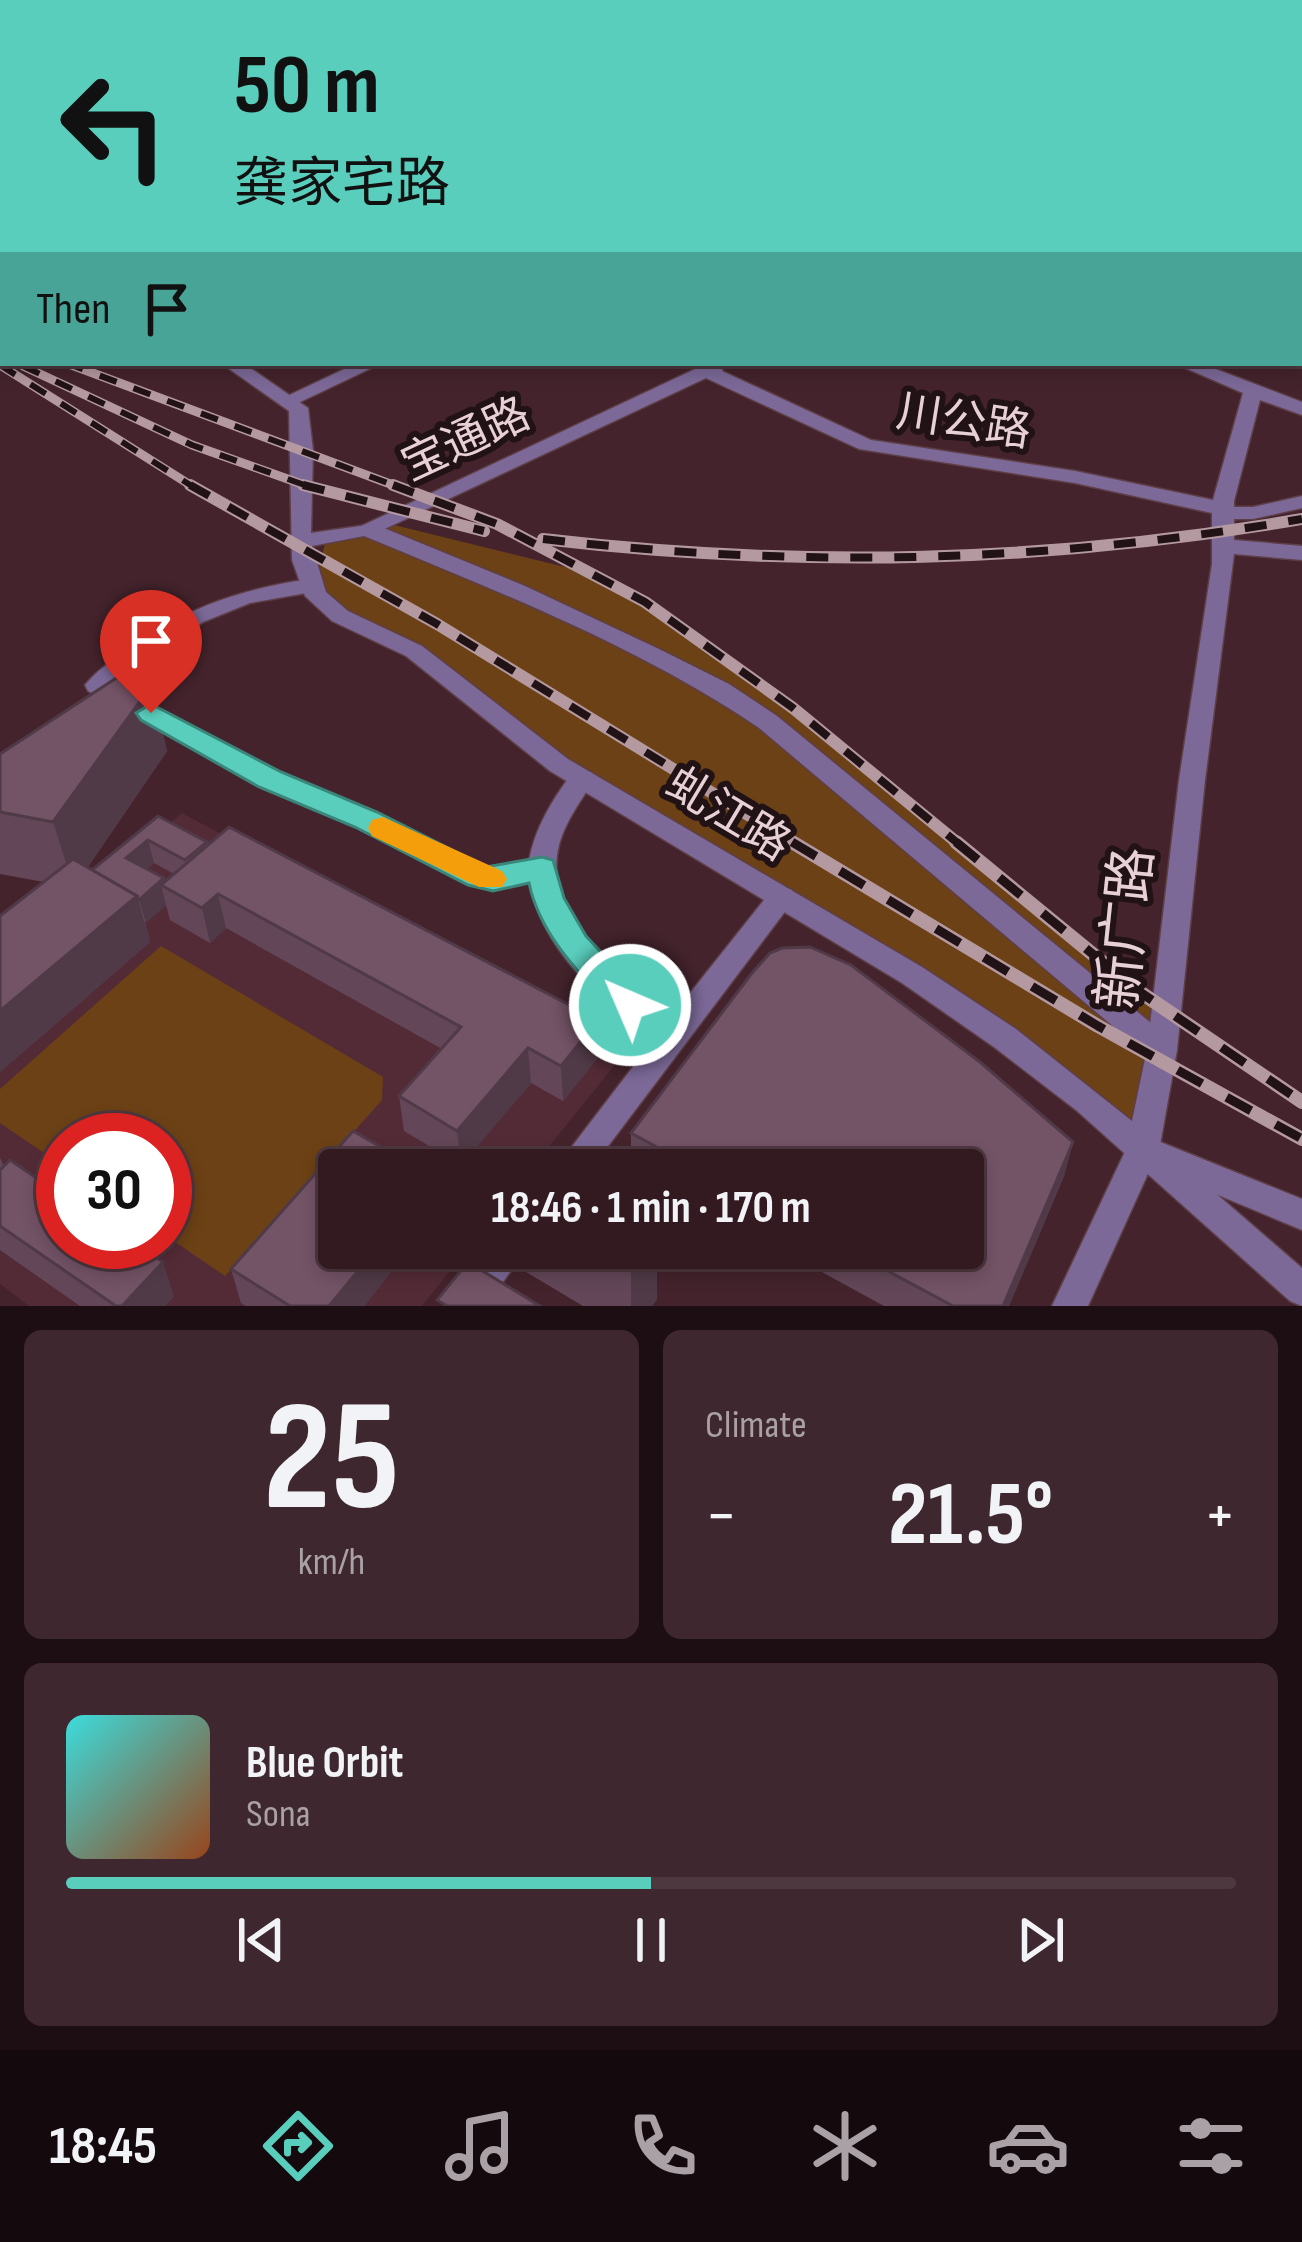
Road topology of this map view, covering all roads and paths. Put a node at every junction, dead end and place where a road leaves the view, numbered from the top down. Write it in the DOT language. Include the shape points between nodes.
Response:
graph roads {
  1 [pos="235,366"];
  2 [pos="366,366"];
  3 [pos="1191,366"];
  4 [pos="715,367"];
  5 [pos="1253,390"];
  6 [pos="292,399"];
  7 [pos="1302,409"];
  8 [pos="1302,502"];
  9 [pos="1223,511"];
  10 [pos="366,529"];
  11 [pos="301,542"];
  12 [pos="1224,546"];
  13 [pos="1302,554"];
  14 [pos="310,586"];
  15 [pos="582,778"];
  16 [pos="542,868"];
  17 [pos="782,897"];
  18 [pos="675,1035"];
  19 [pos="1162,1050"];
  20 [pos="587,1149"];
  21 [pos="1143,1149"];
  22 [pos="1302,1215"];
  23 [pos="494,1269"];
  24 [pos="1302,1291"];
  25 [pos="465,1306"];
  26 [pos="1070,1306"];
  1 -- 6 [label="street"];
  2 -- 6 [label="street"];
  3 -- 5 [label="street"];
  4 -- 9 [label="street, 川公路" via="866,445 1075,477"];
  4 -- 10 [label="street, 宝通路"];
  5 -- 7 [label="street"];
  5 -- 9 [label="street, 新广路"];
  6 -- 11 [label="street" via="301,418"];
  8 -- 9 [label="street, 川公路"];
  9 -- 12 [label="street, 新广路"];
  10 -- 11 [label="street, 宝通路"];
  10 -- 19 [label="street, 虬江路" via="517,591 736,700"];
  11 -- 14 [label="street"];
  12 -- 13 [label="street"];
  12 -- 19 [label="street, 新广路"];
  14 -- 15 [label="street, 虬江路" via="338,615 430,661 511,732"];
  14 -- 16 [label="street" via="205,609 101,695 480,877"];
  15 -- 16 [label="street" via="553,823"];
  15 -- 17 [label="street, 虬江路"];
  16 -- 18 [label="street" via="560,921 591,967"];
  17 -- 18 [label="street"];
  17 -- 21 [label="street, 虬江路" via="989,1026"];
  18 -- 20 [label="street"];
  19 -- 21 [label="street, 新广路"];
  21 -- 22 [label="street"];
  21 -- 24 [label="street, 虬江路"];
  21 -- 26 [label="street, 新广路"];
  23 -- 25 [label="street"];
}
